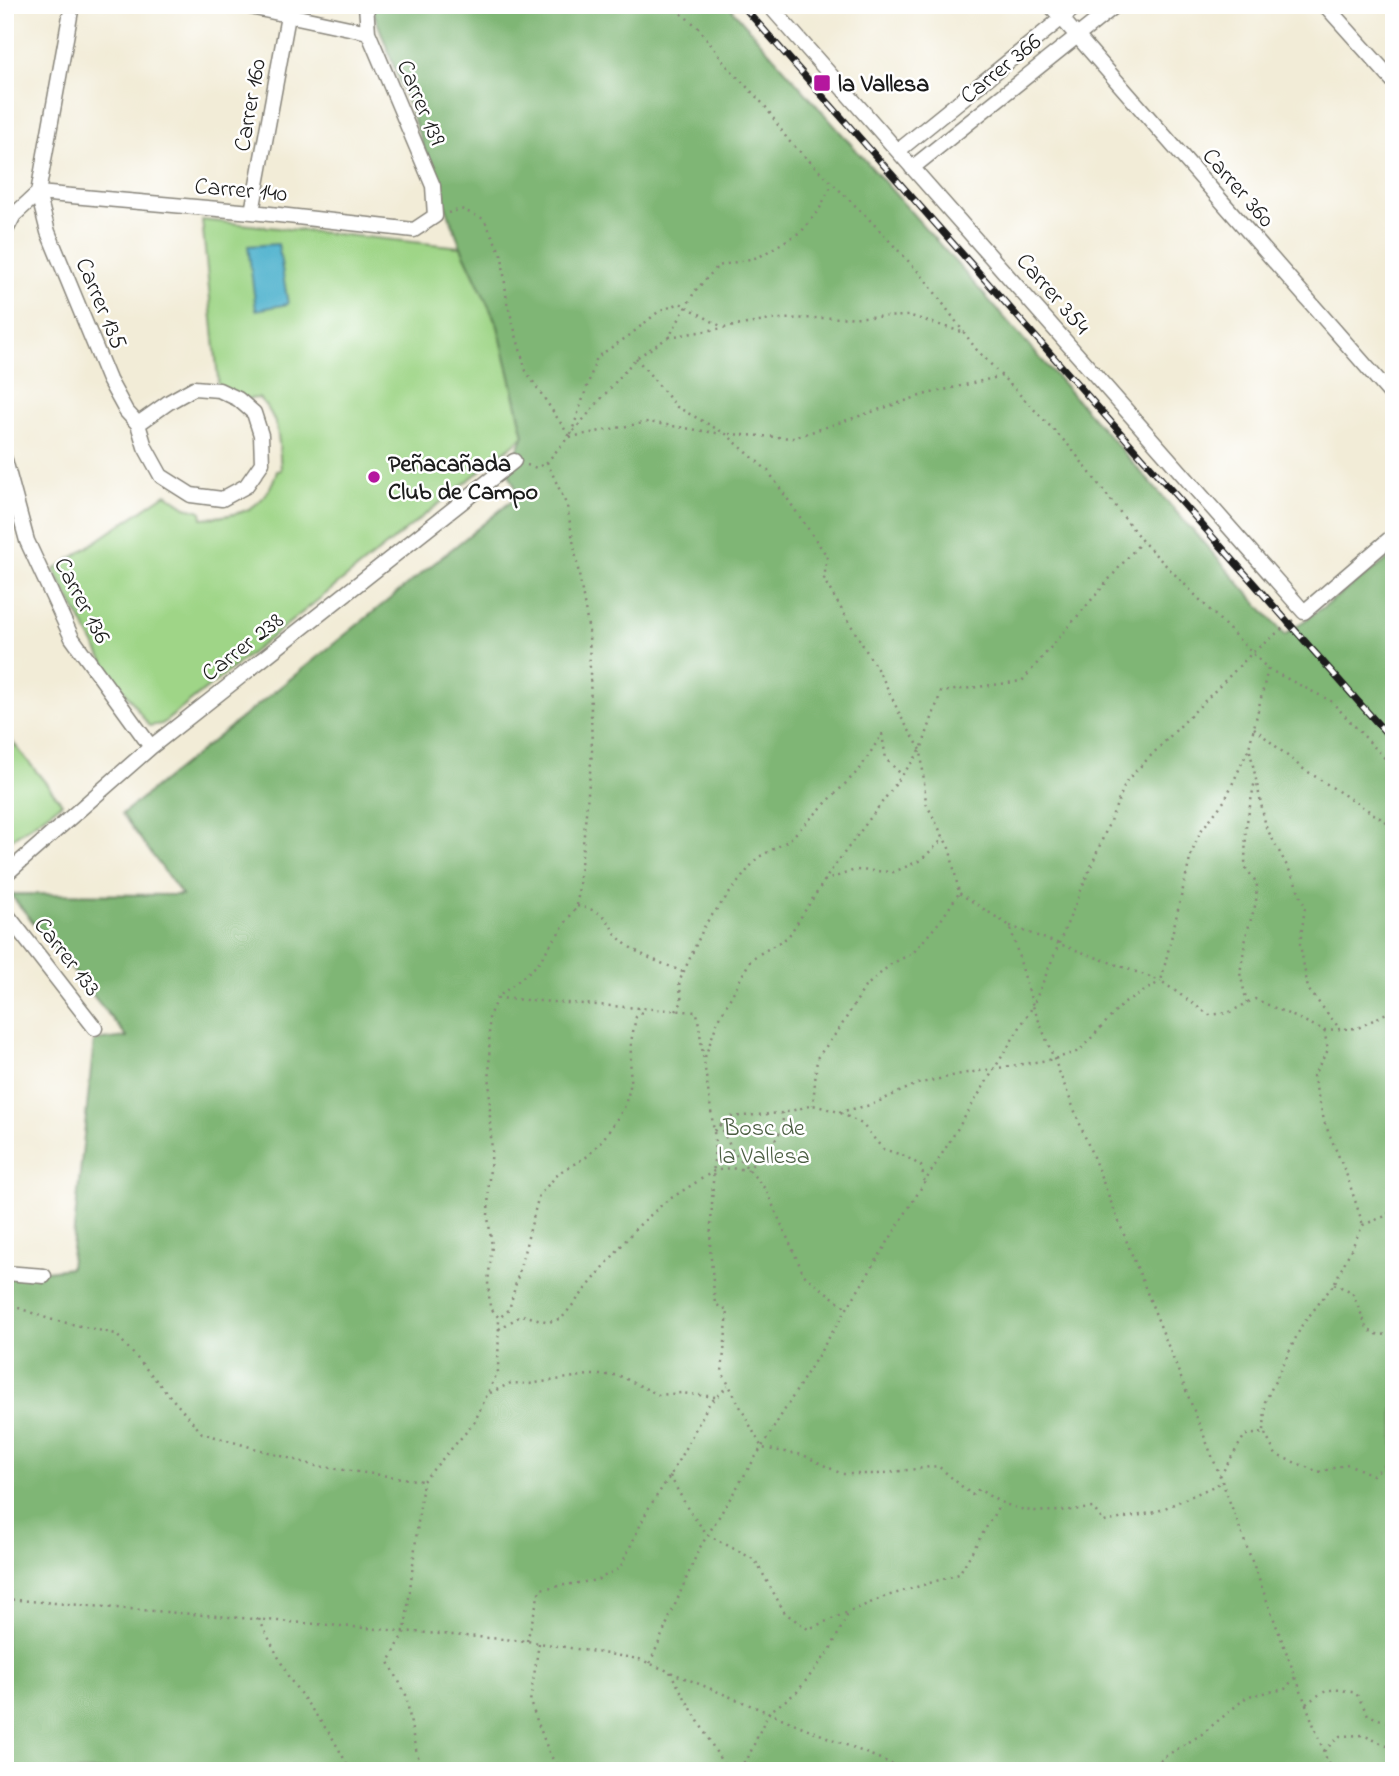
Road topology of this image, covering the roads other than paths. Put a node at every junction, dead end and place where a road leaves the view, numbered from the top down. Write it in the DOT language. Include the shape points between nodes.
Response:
graph roads {
  1 [pos="72,5"];
  2 [pos="241,5"];
  3 [pos="366,5"];
  4 [pos="769,5"];
  5 [pos="1050,5"];
  6 [pos="1078,5"];
  7 [pos="1116,5"];
  8 [pos="1325,5"];
  9 [pos="289,10"];
  10 [pos="1062,18"];
  11 [pos="368,32"];
  12 [pos="1076,36"];
  13 [pos="1394,82"];
  14 [pos="898,150"];
  15 [pos="912,168"];
  16 [pos="38,193"];
  17 [pos="252,212"];
  18 [pos="435,216"];
  19 [pos="5,232"];
  20 [pos="1394,398"];
  21 [pos="138,424"];
  22 [pos="5,460"];
  23 [pos="514,461"];
  24 [pos="1394,536"];
  25 [pos="151,747"];
  26 [pos="5,875"];
  27 [pos="5,883"];
  28 [pos="5,890"];
  29 [pos="5,912"];
  30 [pos="95,1028"];
  31 [pos="5,1273"];
  32 [pos="44,1276"];
  1 -- 16 [label="street"];
  2 -- 9 [label="street"];
  3 -- 11 [label="street, Carrer 139"];
  4 -- 14 [label="street, Carrer 354"];
  5 -- 10 [label="street, Carrer 360"];
  6 -- 10 [label="street, Carrer 366"];
  7 -- 12 [label="street, Carrer 366"];
  8 -- 13 [label="street"];
  9 -- 11 [label="street"];
  9 -- 17 [label="street, Carrer 160"];
  10 -- 12 [label="street, Carrer 360"];
  10 -- 14 [label="street, Carrer 366"];
  11 -- 18 [label="street, Carrer 139" via="433,186"];
  12 -- 15 [label="street, Carrer 366"];
  12 -- 20 [label="street, Carrer 360"];
  14 -- 15 [label="street, Carrer 354"];
  15 -- 24 [label="street, Carrer 354" via="1304,612"];
  16 -- 17 [label="street, Carrer 140"];
  16 -- 19 [label="street" via="14,215"];
  16 -- 21 [label="street, Carrer 135" via="48,232 110,380"];
  17 -- 18 [label="street, Carrer 140" via="414,230"];
  21 -- 21 [label="street, Carrer 135" via="161,477 191,495 222,499 246,486 261,463 261,435 254,412 219,390 194,388"];
  22 -- 25 [label="street, Carrer 136" via="27,541 72,638"];
  23 -- 25 [label="street, Carrer 238"];
  25 -- 26 [label="street, Carrer 238"];
  27 -- 28 [label="street"];
  29 -- 30 [label="street, Carrer 133"];
  31 -- 32 [label="street"];
}
